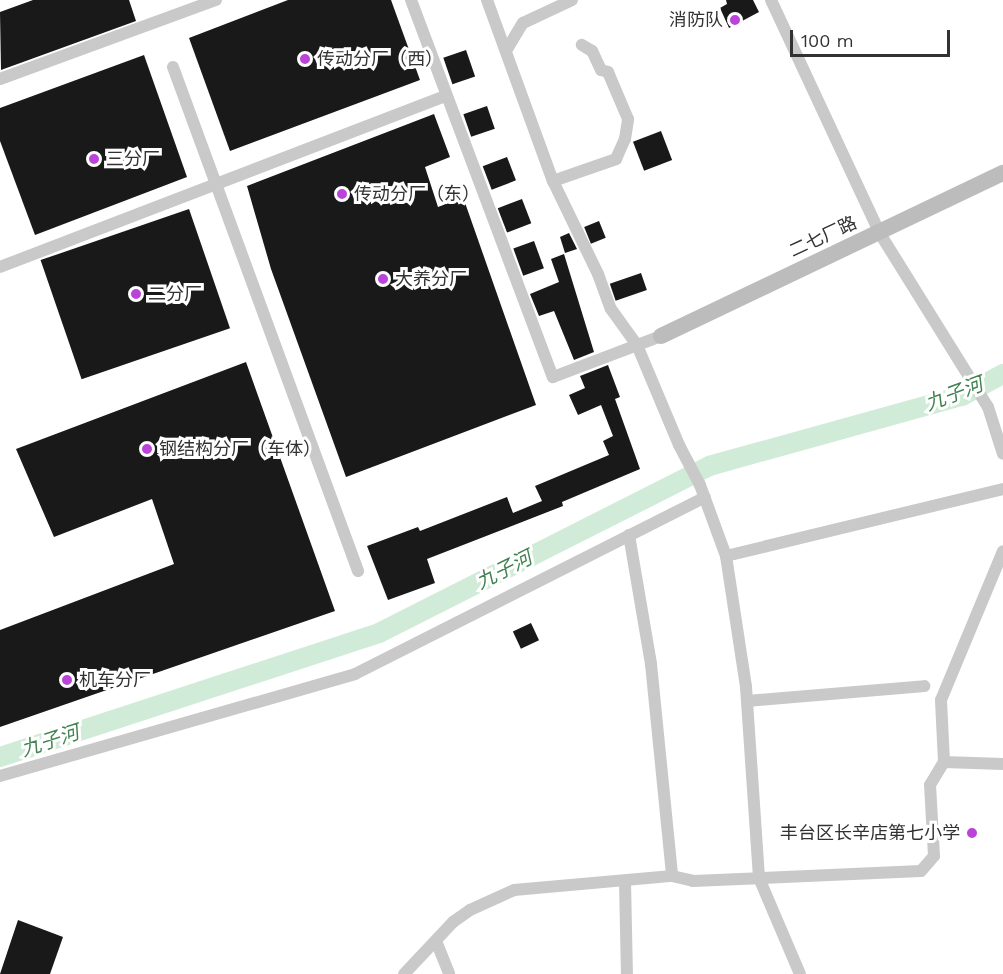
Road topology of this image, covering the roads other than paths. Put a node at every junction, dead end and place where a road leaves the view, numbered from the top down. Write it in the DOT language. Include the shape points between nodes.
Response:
graph roads {
  1 [pos="216,0"];
  2 [pos="411,0"];
  3 [pos="487,0"];
  4 [pos="572,0"];
  5 [pos="771,0"];
  6 [pos="582,45"];
  7 [pos="506,51"];
  8 [pos="173,67"];
  9 [pos="0,79"];
  10 [pos="446,96"];
  11 [pos="1003,173"];
  12 [pos="553,181"];
  13 [pos="215,183"];
  14 [pos="879,232"];
  15 [pos="0,267"];
  16 [pos="661,336"];
  17 [pos="637,345"];
  18 [pos="1003,454"];
  19 [pos="1003,489"];
  20 [pos="703,491"];
  21 [pos="629,535"];
  22 [pos="1003,551"];
  23 [pos="726,556"];
  24 [pos="358,571"];
  25 [pos="998,574"];
  26 [pos="924,686"];
  27 [pos="747,701"];
  28 [pos="944,762"];
  29 [pos="1003,764"];
  30 [pos="0,777"];
  31 [pos="672,876"];
  32 [pos="759,878"];
  33 [pos="625,881"];
  34 [pos="436,941"];
  35 [pos="404,974"];
  36 [pos="449,974"];
  37 [pos="627,974"];
  38 [pos="800,974"];
  1 -- 9 [label="street"];
  2 -- 10 [label="street"];
  3 -- 7 [label="street"];
  4 -- 7 [label="street" via="523,23"];
  5 -- 14 [label="street"];
  6 -- 12 [label="street" via="592,51 601,69 608,72 628,119 625,140 616,159"];
  7 -- 12 [label="street"];
  8 -- 13 [label="street"];
  10 -- 13 [label="street"];
  10 -- 17 [label="street" via="553,377"];
  11 -- 14 [label="street, 二七厂路"];
  12 -- 17 [label="street" via="611,309"];
  13 -- 15 [label="street"];
  13 -- 24 [label="street"];
  14 -- 16 [label="street, 二七厂路"];
  14 -- 18 [label="street" via="981,394"];
  16 -- 17 [label="street"];
  17 -- 20 [label="street"];
  19 -- 23 [label="street"];
  20 -- 21 [label="street"];
  20 -- 23 [label="street"];
  21 -- 30 [label="street" via="355,674"];
  21 -- 31 [label="street" via="651,664"];
  22 -- 25 [label="street"];
  23 -- 27 [label="street"];
  25 -- 28 [label="street" via="940,700"];
  26 -- 27 [label="street"];
  27 -- 32 [label="street"];
  28 -- 29 [label="street"];
  28 -- 32 [label="street" via="930,785 934,856 921,871"];
  31 -- 32 [label="street" via="693,881"];
  31 -- 33 [label="street"];
  32 -- 38 [label="street"];
  33 -- 34 [label="street" via="513,890 470,910"];
  33 -- 37 [label="street"];
  34 -- 35 [label="street"];
  34 -- 36 [label="street"];
}
